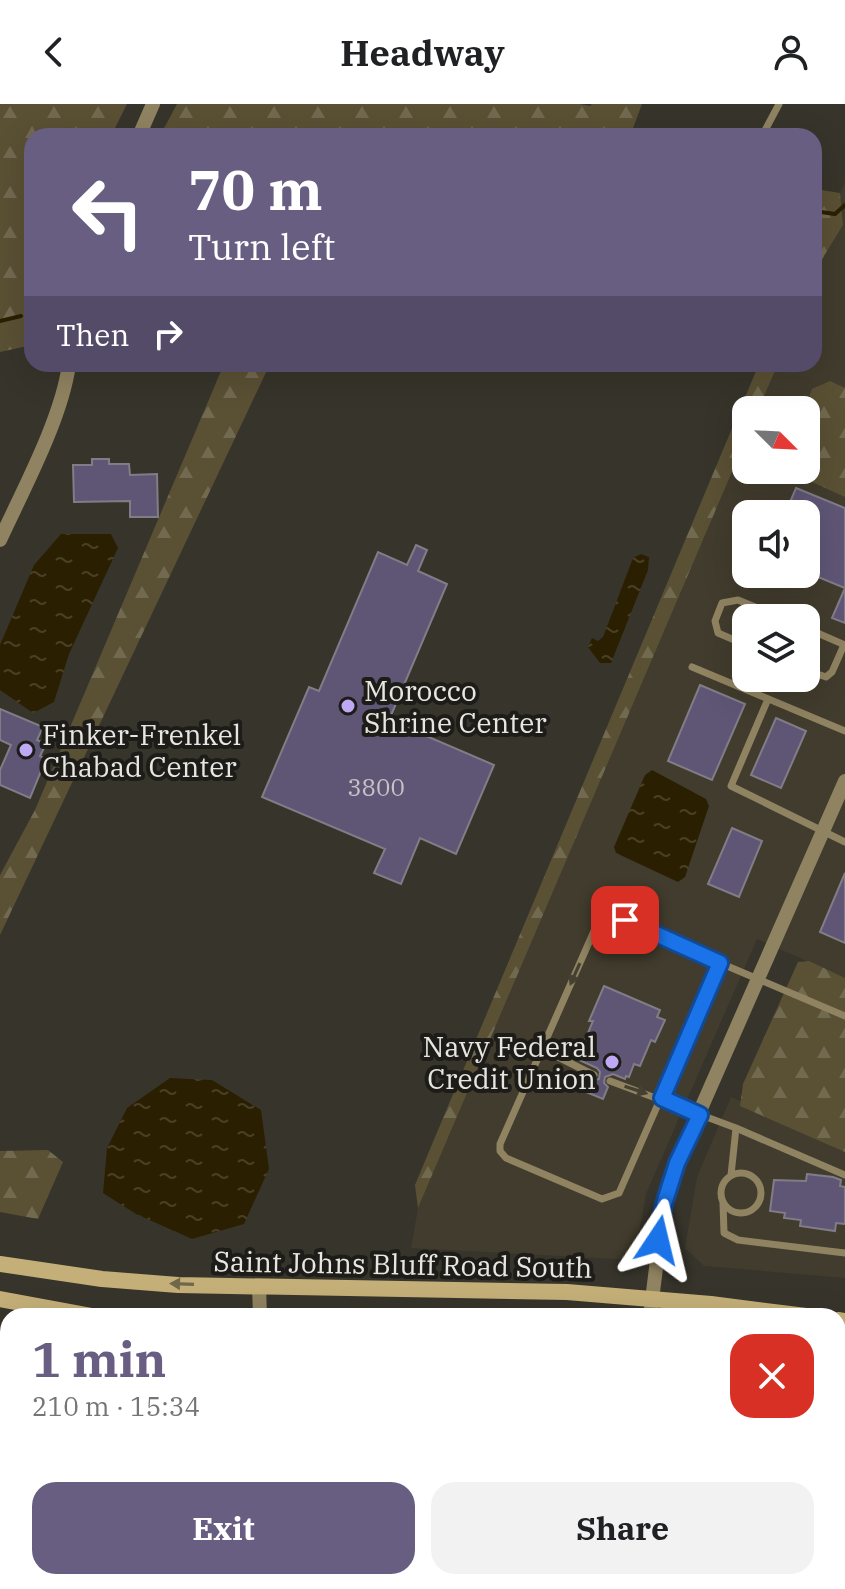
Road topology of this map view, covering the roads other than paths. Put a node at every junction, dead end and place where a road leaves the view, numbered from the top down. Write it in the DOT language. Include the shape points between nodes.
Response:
graph roads {
  1 [pos="153,104"];
  2 [pos="779,104"];
  3 [pos="142,128"];
  4 [pos="766,128"];
  5 [pos="68,372"];
  6 [pos="0,540"];
  7 [pos="748,604"];
  8 [pos="820,634"];
  9 [pos="732,639"];
  10 [pos="845,645"];
  11 [pos="692,667"];
  12 [pos="820,675"];
  13 [pos="768,699"];
  14 [pos="845,731"];
  15 [pos="845,781"];
  16 [pos="823,833"];
  17 [pos="845,842"];
  18 [pos="720,963"];
  19 [pos="759,980"];
  20 [pos="845,1016"];
  21 [pos="542,1049"];
  22 [pos="594,1075"];
  23 [pos="610,1081"];
  24 [pos="662,1098"];
  25 [pos="700,1115"];
  26 [pos="736,1128"];
  27 [pos="731,1175"];
  28 [pos="845,1175"];
  29 [pos="723,1203"];
  30 [pos="845,1253"];
  31 [pos="0,1264"];
  32 [pos="259,1286"];
  33 [pos="653,1298"];
  34 [pos="0,1299"];
  35 [pos="49,1308"];
  36 [pos="260,1308"];
  37 [pos="651,1308"];
  38 [pos="738,1308"];
  1 -- 3 [label="street"];
  2 -- 4 [label="lane"];
  5 -- 6 [label="street"];
  7 -- 9 [label="lane" via="722,603 715,621 718,633"];
  8 -- 10 [label="lane"];
  10 -- 12 [label="lane" via="832,672"];
  11 -- 13 [label="lane"];
  13 -- 14 [label="lane"];
  13 -- 16 [label="lane" via="731,786"];
  15 -- 16 [label="street"];
  16 -- 17 [label="lane"];
  16 -- 19 [label="street"];
  18 -- 19 [label="lane"];
  18 -- 21 [label="lane, one-way" via="609,916 598,922"];
  18 -- 24 [label="lane"];
  19 -- 20 [label="lane"];
  19 -- 25 [label="street"];
  21 -- 22 [label="lane"];
  21 -- 24 [label="lane" via="500,1151 602,1199 619,1193"];
  23 -- 24 [label="lane, one-way"];
  24 -- 25 [label="lane"];
  25 -- 26 [label="lane"];
  25 -- 33 [label="street" via="664,1204"];
  26 -- 27 [label="lane"];
  26 -- 28 [label="lane"];
  27 -- 29 [label="lane" via="721,1190"];
  27 -- 29 [label="lane" via="744,1173 756,1180 760,1199 745,1212"];
  29 -- 30 [label="lane" via="724,1233 738,1240"];
  32 -- 31 [label="main road, Saint Johns Bluff Road South, one-way" via="102,1279"];
  32 -- 33 [label="main road, Saint Johns Bluff Road South"];
  32 -- 36 [label="street"];
  33 -- 37 [label="street"];
  33 -- 38 [label="main road, Saint Johns Bluff Road South"];
  34 -- 35 [label="main road"];
}
